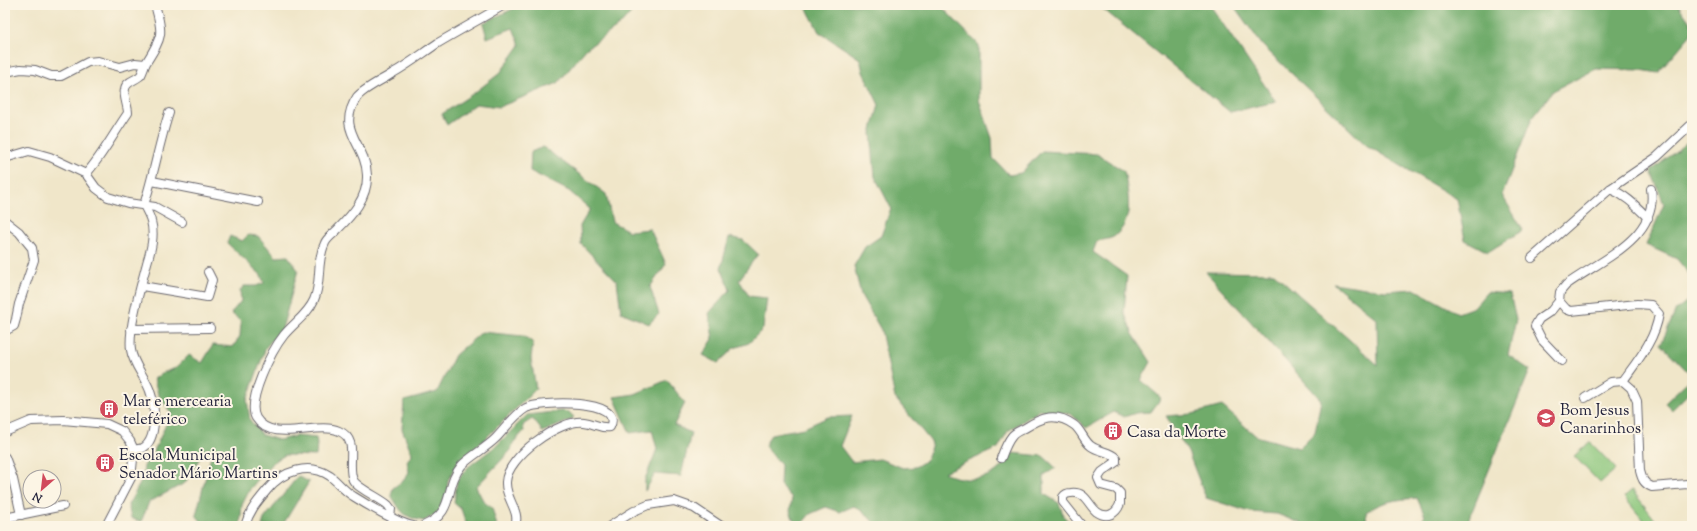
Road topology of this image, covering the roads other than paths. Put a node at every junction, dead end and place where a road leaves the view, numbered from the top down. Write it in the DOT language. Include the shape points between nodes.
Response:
graph roads {
  1 [pos="154,5"];
  2 [pos="504,5"];
  3 [pos="145,64"];
  4 [pos="5,72"];
  5 [pos="169,113"];
  6 [pos="1690,126"];
  7 [pos="5,158"];
  8 [pos="86,174"];
  9 [pos="152,181"];
  10 [pos="1610,189"];
  11 [pos="1650,189"];
  12 [pos="258,202"];
  13 [pos="144,205"];
  14 [pos="1648,218"];
  15 [pos="5,221"];
  16 [pos="182,222"];
  17 [pos="1532,258"];
  18 [pos="208,272"];
  19 [pos="142,286"];
  20 [pos="1559,301"];
  21 [pos="210,328"];
  22 [pos="131,329"];
  23 [pos="5,331"];
  24 [pos="1562,361"];
  25 [pos="1623,381"];
  26 [pos="1585,398"];
  27 [pos="5,432"];
  28 [pos="134,450"];
  29 [pos="5,457"];
  30 [pos="1001,458"];
  31 [pos="1692,485"];
  32 [pos="63,506"];
  33 [pos="21,515"];
  34 [pos="390,516"];
  35 [pos="5,518"];
  36 [pos="106,526"];
  37 [pos="245,526"];
  38 [pos="413,526"];
  39 [pos="422,526"];
  40 [pos="515,526"];
  41 [pos="610,526"];
  42 [pos="720,526"];
  43 [pos="1082,526"];
  1 -- 3 [label="street" via="160,22 160,34 157,46"];
  2 -- 34 [label="street" via="359,95 350,111 348,123 368,174 366,191 355,211 326,241 319,257 314,301 307,312 282,337 266,367 253,406 257,419 267,428 283,431 323,428 339,430 352,446 353,480 388,505"];
  3 -- 4 [label="street" via="135,63 120,67 98,61 88,62 61,76 51,76 35,70"];
  3 -- 8 [label="street" via="141,75 124,89 128,113"];
  5 -- 9 [label="street"];
  6 -- 10 [label="street" via="1657,157"];
  7 -- 8 [label="street" via="29,151 50,157"];
  8 -- 13 [label="street" via="96,188 108,197"];
  9 -- 12 [label="street"];
  9 -- 13 [label="street"];
  10 -- 14 [label="street" via="1621,193"];
  10 -- 17 [label="street"];
  11 -- 14 [label="street" via="1652,199"];
  13 -- 16 [label="street" via="155,207"];
  13 -- 19 [label="street" via="153,234"];
  14 -- 20 [label="street" via="1627,244 1566,285 1560,292"];
  15 -- 23 [label="street" via="32,248 34,260 14,326"];
  18 -- 19 [label="street" via="212,280 207,297"];
  19 -- 22 [label="street"];
  20 -- 24 [label="street" via="1535,326 1542,340"];
  20 -- 25 [label="street" via="1571,311 1637,304 1651,306 1656,310 1659,314 1657,326 1650,342"];
  21 -- 22 [label="street"];
  22 -- 28 [label="street" via="134,361 150,392 154,411 152,435 148,443"];
  25 -- 26 [label="street" via="1611,382"];
  25 -- 31 [label="street" via="1631,388 1637,401 1640,471 1643,481 1652,487"];
  27 -- 28 [label="street" via="31,421 63,420 107,424 122,431"];
  28 -- 36 [label="street" via="131,478"];
  29 -- 33 [label="street"];
  30 -- 43 [label="street" via="1013,435 1040,419 1052,416 1076,426 1090,446 1096,450 1113,454 1116,462 1099,475 1098,481 1101,485 1116,489 1120,493 1120,504 1113,514 1102,515 1087,498 1076,492 1063,497 1062,502"];
  32 -- 33 [label="street"];
  33 -- 35 [label="street"];
  34 -- 37 [label="street" via="352,496 331,477 308,469 294,471 272,484 251,510"];
  34 -- 38 [label="street"];
  39 -- 40 [label="street" via="444,510 450,498 452,483 463,464 496,438 526,408 571,403 607,411 613,421 610,426 604,428 583,422 560,426 512,465 506,480 506,492 517,518"];
  41 -- 42 [label="street" via="648,505 674,501 694,508"];
}
